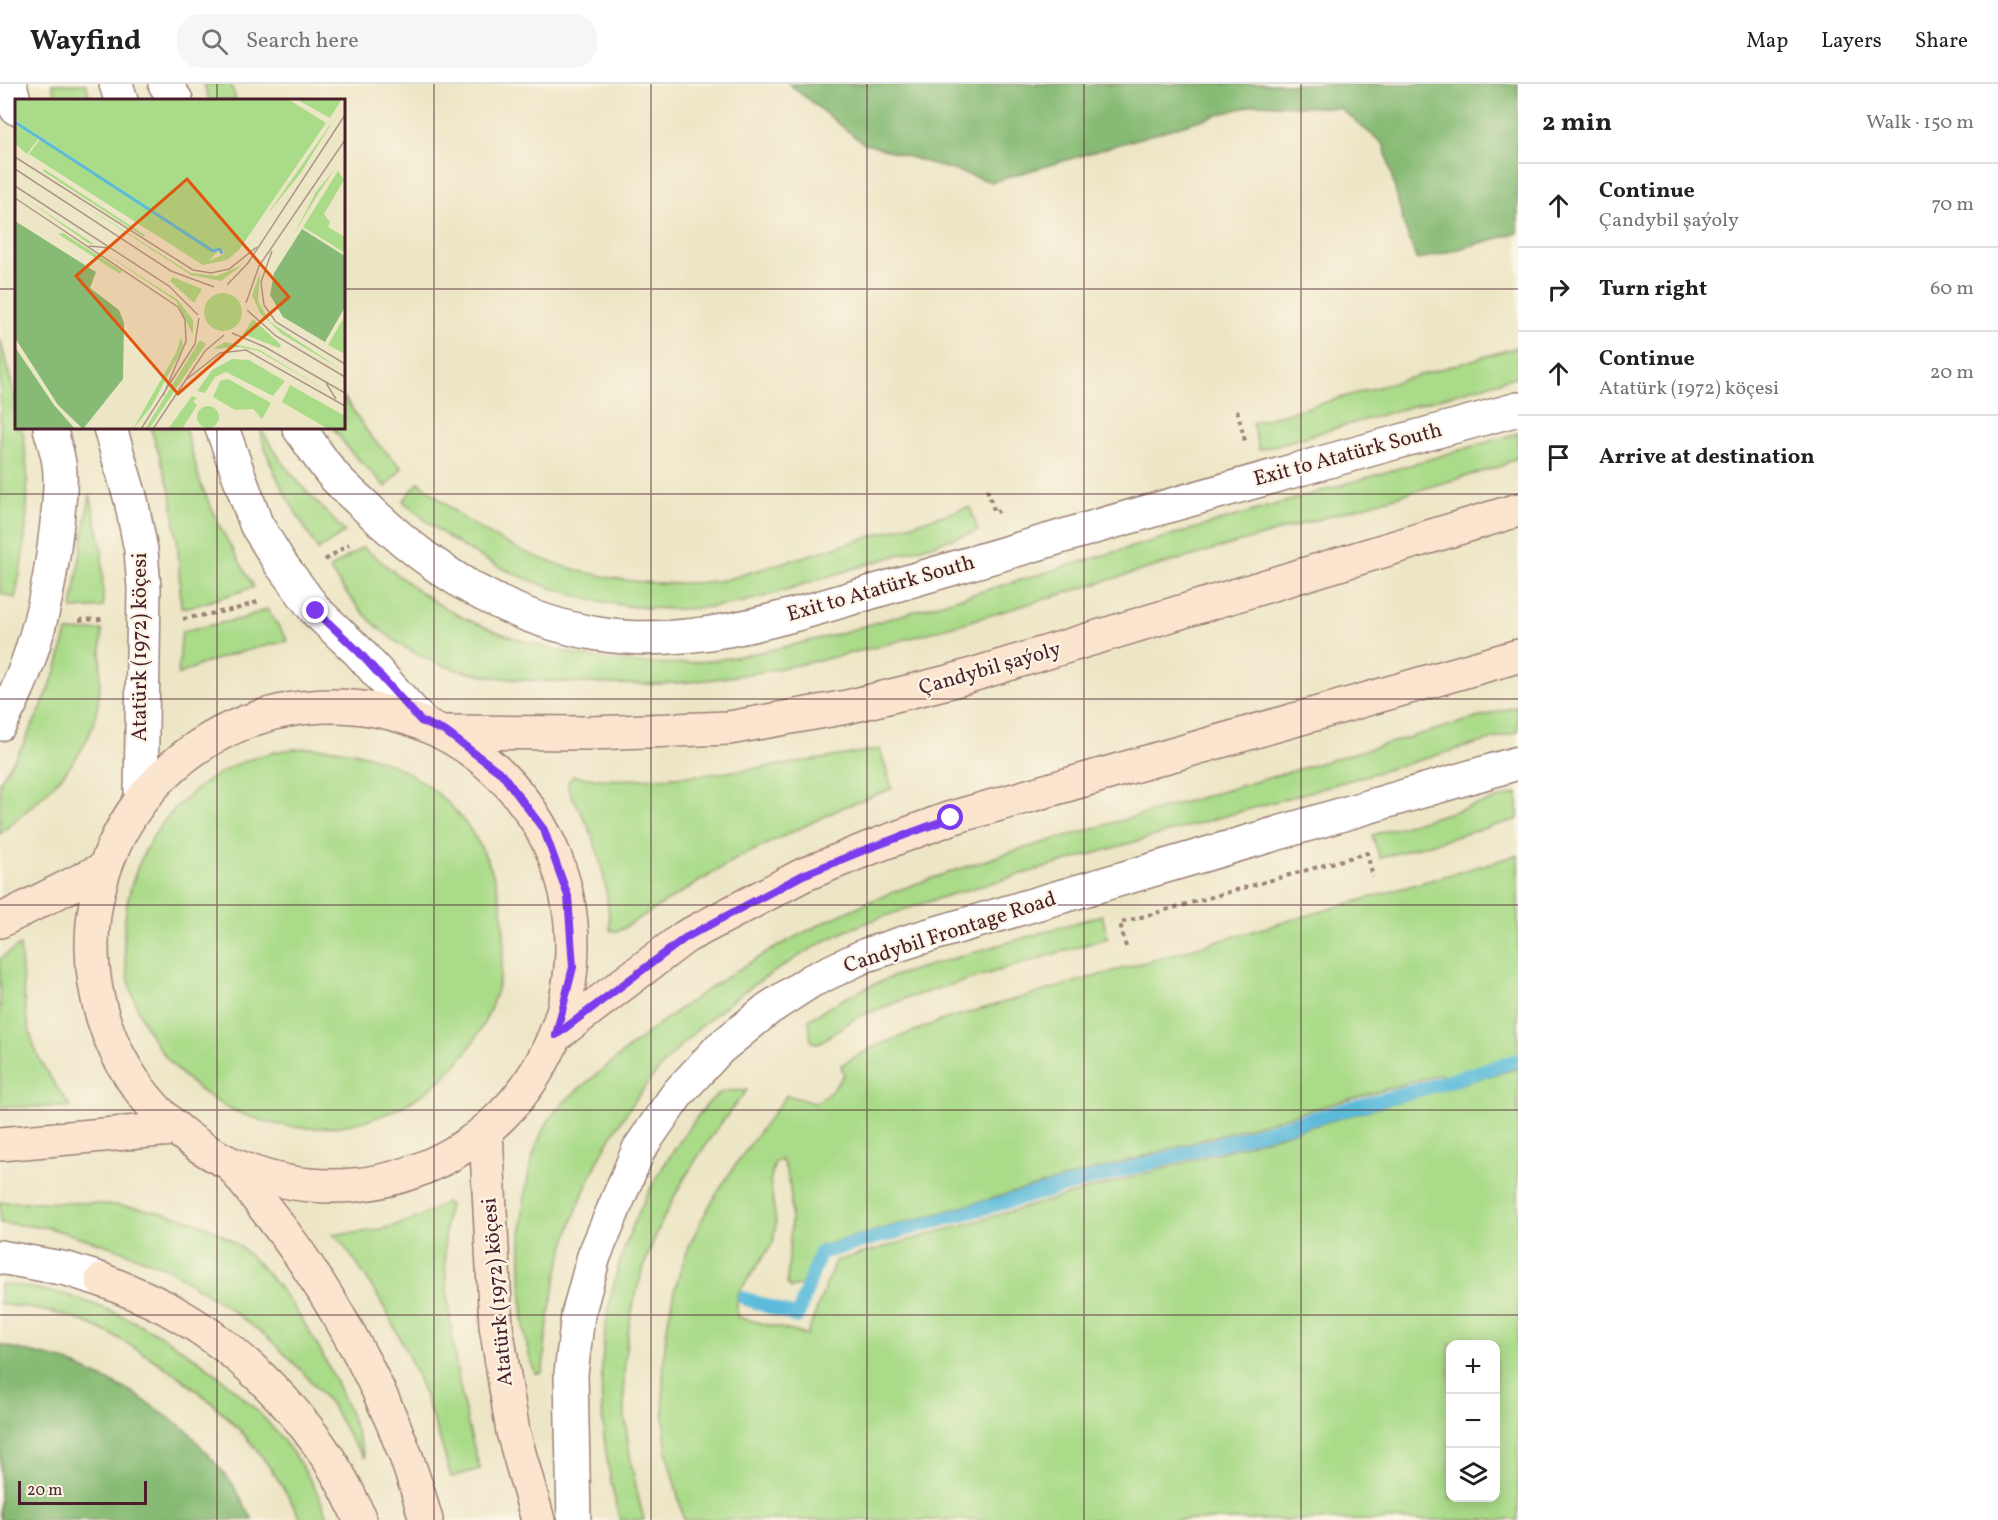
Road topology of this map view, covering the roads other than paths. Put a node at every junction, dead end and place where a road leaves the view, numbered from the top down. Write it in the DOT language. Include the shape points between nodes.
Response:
graph roads {
  1 [pos="10,84"];
  2 [pos="116,84"];
  3 [pos="165,84"];
  4 [pos="121,99"];
  5 [pos="175,99"];
  6 [pos="15,104"];
  7 [pos="1518,409"];
  8 [pos="50,429"];
  9 [pos="110,429"];
  10 [pos="222,429"];
  11 [pos="300,429"];
  12 [pos="1511,507"];
  13 [pos="1518,656"];
  14 [pos="0,724"];
  15 [pos="434,727"];
  16 [pos="1518,763"];
  17 [pos="141,798"];
  18 [pos="103,869"];
  19 [pos="0,921"];
  20 [pos="556,1035"];
  21 [pos="172,1129"];
  22 [pos="486,1132"];
  23 [pos="0,1144"];
  24 [pos="233,1167"];
  25 [pos="0,1257"];
  26 [pos="102,1280"];
  27 [pos="360,1520"];
  28 [pos="426,1520"];
  29 [pos="538,1520"];
  30 [pos="574,1520"];
  1 -- 6 [label="street"];
  2 -- 4 [label="street"];
  3 -- 5 [label="street"];
  7 -- 11 [label="street, Exit to Atatürk South" via="1181,501 792,616 720,632 634,638 543,620 499,604 449,575 385,526 333,476"];
  8 -- 14 [label="street" via="59,464 60,500 45,599 31,657"];
  9 -- 17 [label="street, Atatürk (1972) köçesi" via="141,550"];
  10 -- 15 [label="street" via="255,524 280,563 316,611"];
  12 -- 15 [label="main road, Çandybil şaýoly" via="952,681 847,707 729,728 591,733"];
  13 -- 20 [label="main road" via="951,818 867,849 803,875 685,938"];
  15 -- 17 [label="main road" via="361,706 299,706 239,723 185,754"];
  15 -- 20 [label="main road" via="502,774 544,830 568,896 573,967"];
  16 -- 30 [label="street, Candybil Frontage Road" via="916,939 811,981 768,1009 719,1049 678,1093 639,1149 594,1256 578,1315 572,1374"];
  17 -- 18 [label="main road" via="119,832"];
  18 -- 19 [label="main road"];
  18 -- 21 [label="main road" via="90,939 98,1009 127,1075"];
  20 -- 22 [label="main road" via="527,1088"];
  21 -- 23 [label="main road"];
  21 -- 24 [label="main road"];
  22 -- 24 [label="main road" via="429,1167 364,1185 298,1186"];
  22 -- 29 [label="main road, Atatürk (1972) köçesi" via="496,1326 513,1432"];
  24 -- 28 [label="main road" via="302,1257 371,1374 403,1444"];
  25 -- 26 [label="street" via="67,1269"];
  26 -- 27 [label="main road" via="169,1309 245,1362 309,1432"];
}
